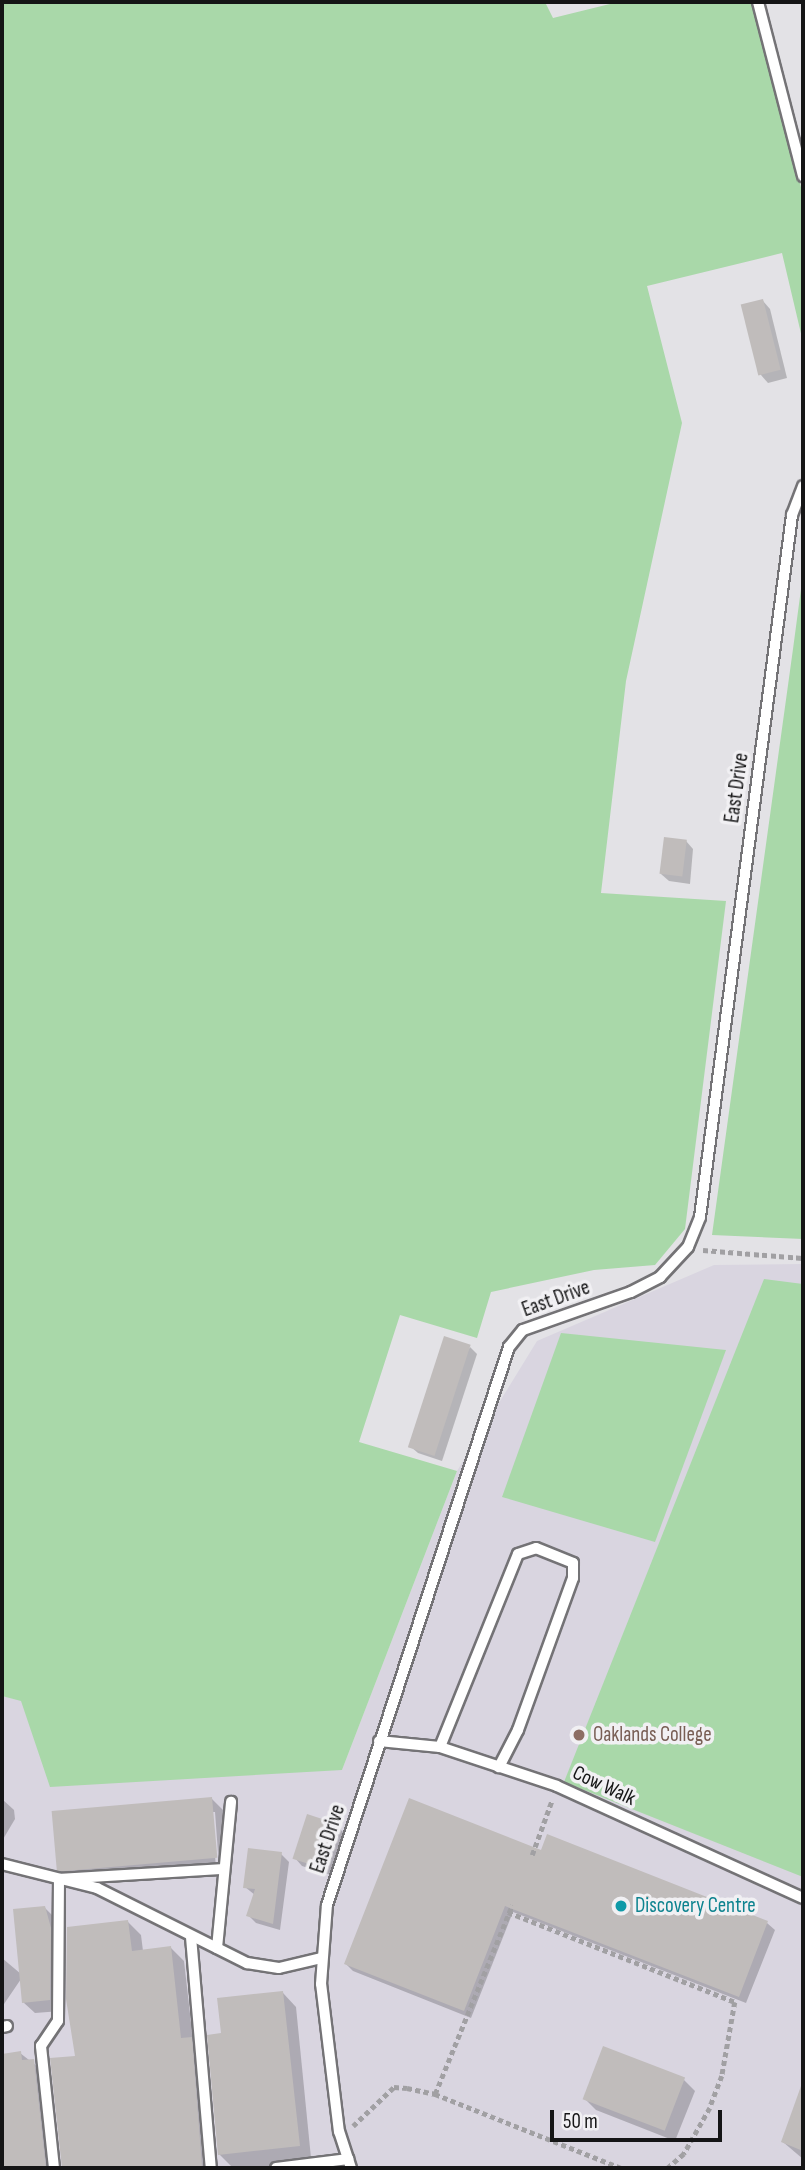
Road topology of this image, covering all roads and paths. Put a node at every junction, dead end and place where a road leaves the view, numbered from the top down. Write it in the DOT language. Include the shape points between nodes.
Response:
graph roads {
  1 [pos="758,2"];
  2 [pos="803,176"];
  3 [pos="803,486"];
  4 [pos="688,1247"];
  5 [pos="803,1258"];
  6 [pos="379,1741"];
  7 [pos="440,1747"];
  8 [pos="499,1768"];
  9 [pos="557,1786"];
  10 [pos="231,1802"];
  11 [pos="532,1855"];
  12 [pos="2,1864"];
  13 [pos="225,1869"];
  14 [pos="59,1879"];
  15 [pos="803,1898"];
  16 [pos="512,1905"];
  17 [pos="509,1912"];
  18 [pos="191,1937"];
  19 [pos="217,1948"];
  20 [pos="321,1958"];
  21 [pos="435,2094"];
  22 [pos="339,2132"];
  23 [pos="350,2164"];
  24 [pos="54,2168"];
  25 [pos="211,2168"];
  26 [pos="276,2168"];
  27 [pos="621,2168"];
  28 [pos="668,2168"];
  1 -- 2 [label="lane"];
  3 -- 4 [label="lane, East Drive" via="792,514 700,1217"];
  4 -- 5 [label="path"];
  4 -- 6 [label="lane, East Drive" via="660,1277 631,1292 515,1336"];
  6 -- 7 [label="lane, Cow Walk"];
  6 -- 20 [label="lane, East Drive" via="327,1905"];
  7 -- 8 [label="lane, Cow Walk"];
  7 -- 8 [label="lane" via="518,1554 536,1548 573,1563 573,1578 518,1730"];
  8 -- 9 [label="lane, Cow Walk"];
  9 -- 11 [label="path"];
  9 -- 15 [label="lane, Cow Walk"];
  10 -- 13 [label="lane"];
  12 -- 14 [label="lane"];
  13 -- 14 [label="lane"];
  13 -- 19 [label="lane"];
  14 -- 18 [label="lane" via="97,1888"];
  14 -- 24 [label="lane" via="58,2021 41,2046"];
  16 -- 17 [label="path"];
  17 -- 21 [label="path"];
  17 -- 28 [label="path" via="735,2002 722,2076 710,2108 684,2154"];
  18 -- 19 [label="lane"];
  18 -- 25 [label="lane"];
  19 -- 20 [label="lane" via="247,1963 279,1968"];
  20 -- 22 [label="lane, East Drive"];
  21 -- 22 [label="path" via="394,2087 361,2123"];
  21 -- 27 [label="path"];
  22 -- 23 [label="lane, East Drive"];
  23 -- 26 [label="lane"];
}
